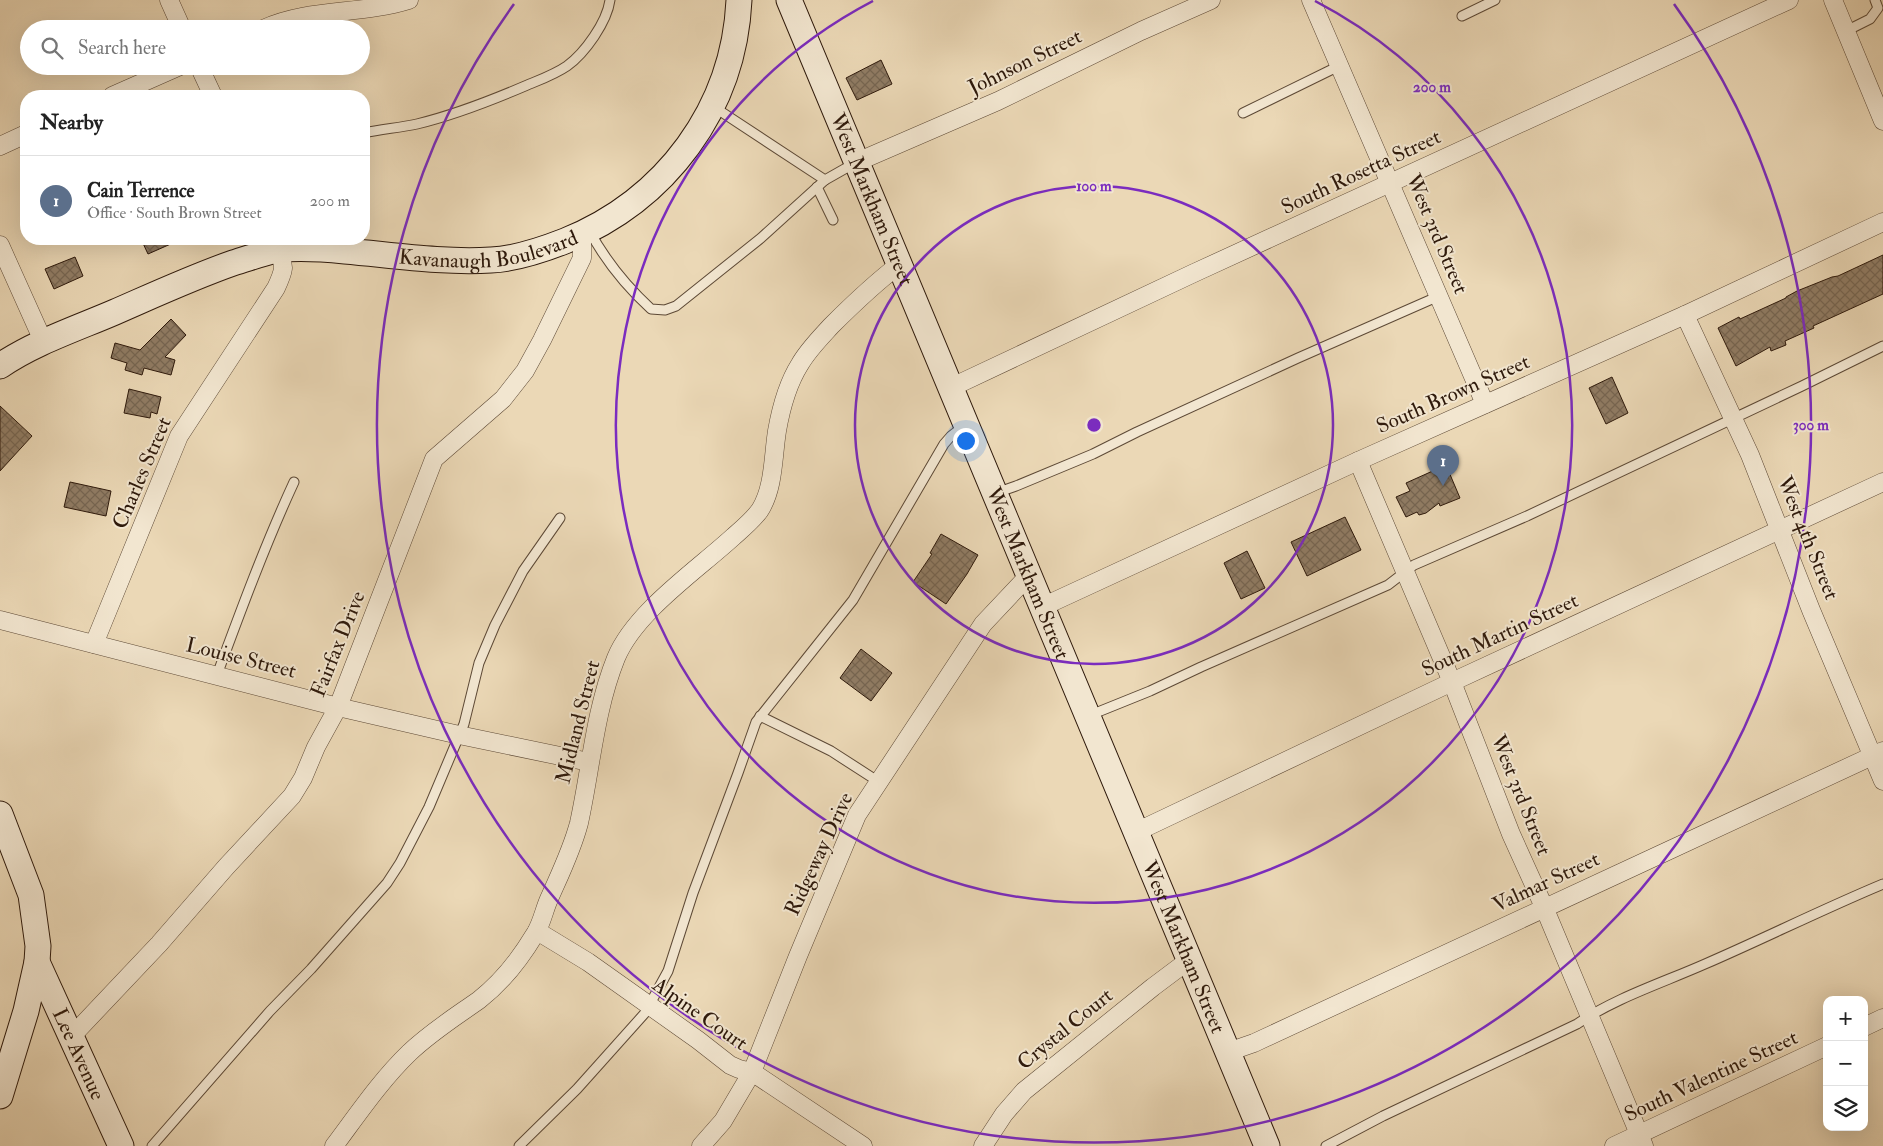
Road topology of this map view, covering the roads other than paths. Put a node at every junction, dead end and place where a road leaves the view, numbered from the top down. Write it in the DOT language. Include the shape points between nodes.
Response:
graph roads {
  1 [pos="169,0"];
  2 [pos="409,0"];
  3 [pos="610,0"];
  4 [pos="739,0"];
  5 [pos="790,0"];
  6 [pos="1211,0"];
  7 [pos="1311,0"];
  8 [pos="1495,0"];
  9 [pos="1789,0"];
  10 [pos="1833,0"];
  11 [pos="1875,0"];
  12 [pos="1462,16"];
  13 [pos="178,20"];
  14 [pos="284,20"];
  15 [pos="1846,31"];
  16 [pos="1339,66"];
  17 [pos="160,75"];
  18 [pos="203,75"];
  19 [pos="126,90"];
  20 [pos="210,90"];
  21 [pos="712,107"];
  22 [pos="1243,113"];
  23 [pos="1883,121"];
  24 [pos="370,131"];
  25 [pos="20,137"];
  26 [pos="0,146"];
  27 [pos="857,162"];
  28 [pos="825,180"];
  29 [pos="1390,184"];
  30 [pos="818,187"];
  31 [pos="833,220"];
  32 [pos="1883,222"];
  33 [pos="586,232"];
  34 [pos="0,244"];
  35 [pos="275,245"];
  36 [pos="277,245"];
  37 [pos="285,245"];
  38 [pos="900,264"];
  39 [pos="1439,296"];
  40 [pos="1685,315"];
  41 [pos="44,343"];
  42 [pos="1883,346"];
  43 [pos="0,366"];
  44 [pos="952,387"];
  45 [pos="1484,404"];
  46 [pos="1734,419"];
  47 [pos="967,424"];
  48 [pos="1358,461"];
  49 [pos="294,482"];
  50 [pos="1883,482"];
  51 [pos="996,493"];
  52 [pos="560,518"];
  53 [pos="1781,530"];
  54 [pos="1406,573"];
  55 [pos="1030,574"];
  56 [pos="1042,607"];
  57 [pos="0,620"];
  58 [pos="94,644"];
  59 [pos="217,675"];
  60 [pos="1452,682"];
  61 [pos="338,707"];
  62 [pos="760,716"];
  63 [pos="1088,716"];
  64 [pos="459,735"];
  65 [pos="1877,753"];
  66 [pos="589,762"];
  67 [pos="1883,781"];
  68 [pos="880,782"];
  69 [pos="0,814"];
  70 [pos="1136,832"];
  71 [pos="1883,884"];
  72 [pos="1544,908"];
  73 [pos="537,931"];
  74 [pos="1189,960"];
  75 [pos="37,962"];
  76 [pos="649,1006"];
  77 [pos="1589,1016"];
  78 [pos="1883,1018"];
  79 [pos="1868,1025"];
  80 [pos="70,1037"];
  81 [pos="1823,1048"];
  82 [pos="1228,1052"];
  83 [pos="752,1072"];
  84 [pos="0,1096"];
  85 [pos="1642,1140"];
  86 [pos="121,1146"];
  87 [pos="152,1146"];
  88 [pos="334,1146"];
  89 [pos="519,1146"];
  90 [pos="701,1146"];
  91 [pos="863,1146"];
  92 [pos="983,1146"];
  93 [pos="1267,1146"];
  94 [pos="1326,1146"];
  95 [pos="1614,1146"];
  1 -- 13 [label="street"];
  2 -- 14 [label="street" via="380,8"];
  3 -- 24 [label="lane" via="598,30 569,65 555,73 497,99 447,116"];
  4 -- 21 [label="street, Kavanaugh Boulevard" via="734,43 725,78"];
  5 -- 27 [label="street, West Markham Street"];
  6 -- 27 [label="street, Johnson Street" via="998,101"];
  7 -- 16 [label="street, West 3rd Street"];
  8 -- 12 [label="lane"];
  9 -- 29 [label="street, South Rosetta Street"];
  10 -- 15 [label="street"];
  11 -- 15 [label="lane" via="1878,8 1870,19"];
  15 -- 23 [label="street"];
  16 -- 22 [label="lane"];
  16 -- 29 [label="street, West 3rd Street"];
  17 -- 19 [label="street"];
  18 -- 20 [label="street"];
  21 -- 28 [label="lane"];
  21 -- 33 [label="street, Kavanaugh Boulevard" via="688,146 652,187 625,210"];
  25 -- 26 [label="street"];
  27 -- 28 [label="lane"];
  27 -- 38 [label="street, West Markham Street"];
  28 -- 30 [label="lane"];
  29 -- 39 [label="street, West 3rd Street"];
  29 -- 44 [label="street, South Rosetta Street"];
  30 -- 31 [label="lane"];
  30 -- 33 [label="lane" via="762,238 676,306 665,310 651,309 633,293"];
  32 -- 40 [label="street, South Brown Street"];
  33 -- 37 [label="street, Kavanaugh Boulevard" via="538,251 490,260 454,260"];
  33 -- 61 [label="street, Fairfax Drive" via="582,258 525,371 503,399 434,459"];
  34 -- 41 [label="street"];
  35 -- 41 [label="street, Kavanaugh Boulevard"];
  36 -- 58 [label="street, Charles Street" via="284,267 280,280 179,436"];
  38 -- 44 [label="street, West Markham Street"];
  38 -- 66 [label="street, Midland Street" via="852,305 799,365 782,409 771,475 760,510 655,606 623,645 609,680"];
  39 -- 45 [label="street, West 3rd Street"];
  39 -- 51 [label="lane" via="1093,454"];
  40 -- 45 [label="street, South Brown Street"];
  40 -- 46 [label="street, West 4th Street"];
  41 -- 43 [label="street, Kavanaugh Boulevard"];
  42 -- 46 [label="lane"];
  44 -- 47 [label="street, West Markham Street"];
  45 -- 48 [label="street, South Brown Street"];
  46 -- 53 [label="street, West 4th Street"];
  46 -- 54 [label="lane" via="1414,565"];
  47 -- 51 [label="street, West Markham Street"];
  47 -- 62 [label="lane" via="944,444 844,612"];
  48 -- 54 [label="street, West 3rd Street"];
  48 -- 56 [label="street, South Brown Street"];
  49 -- 59 [label="lane" via="256,570"];
  50 -- 53 [label="street, South Martin Street"];
  51 -- 55 [label="street, West Markham Street"];
  52 -- 64 [label="lane" via="523,571 495,626 479,663"];
  53 -- 60 [label="street, South Martin Street"];
  53 -- 65 [label="street, West 4th Street" via="1812,610"];
  54 -- 60 [label="street, West 3rd Street"];
  54 -- 63 [label="lane" via="1388,585 1150,692"];
  55 -- 56 [label="street, West Markham Street"];
  55 -- 68 [label="street, Ridgeway Drive" via="983,624"];
  56 -- 63 [label="street, West Markham Street"];
  57 -- 58 [label="street, Louise Street"];
  58 -- 59 [label="street, Louise Street"];
  59 -- 61 [label="street, Louise Street"];
  60 -- 70 [label="street, South Martin Street"];
  60 -- 72 [label="street, West 3rd Street" via="1511,834"];
  61 -- 64 [label="street, Louise Street"];
  61 -- 80 [label="street, Fairfax Drive" via="292,796"];
  62 -- 68 [label="lane" via="831,751"];
  62 -- 76 [label="lane" via="750,735 668,971"];
  63 -- 70 [label="street, West Markham Street"];
  64 -- 66 [label="street, Louise Street"];
  64 -- 87 [label="lane" via="429,807 387,883"];
  65 -- 67 [label="street, West 4th Street"];
  65 -- 72 [label="street, Valmar Street"];
  66 -- 73 [label="street, Midland Street" via="574,839"];
  68 -- 83 [label="street, Ridgeway Drive" via="847,836"];
  69 -- 75 [label="street" via="31,895"];
  70 -- 74 [label="street, West Markham Street"];
  71 -- 77 [label="lane"];
  72 -- 77 [label="street, West 3rd Street"];
  72 -- 82 [label="street, Valmar Street" via="1254,1044"];
  73 -- 76 [label="street, Alpine Court" via="588,962"];
  73 -- 88 [label="street, Midland Street" via="495,986 403,1059"];
  74 -- 82 [label="street, West Markham Street"];
  74 -- 92 [label="street, Crystal Court" via="1024,1091"];
  75 -- 80 [label="street, Lee Avenue"];
  75 -- 84 [label="street" via="24,1019"];
  76 -- 83 [label="street, Alpine Court" via="730,1065"];
  76 -- 89 [label="lane" via="576,1089"];
  77 -- 85 [label="street, West 3rd Street"];
  77 -- 94 [label="lane"];
  78 -- 79 [label="street"];
  80 -- 86 [label="street, Lee Avenue"];
  81 -- 85 [label="street, South Valentine Street"];
  82 -- 93 [label="street, West Markham Street"];
  83 -- 90 [label="street, Ridgeway Drive" via="723,1121"];
  83 -- 91 [label="street, Alpine Court"];
  85 -- 95 [label="street, South Valentine Street"];
}
